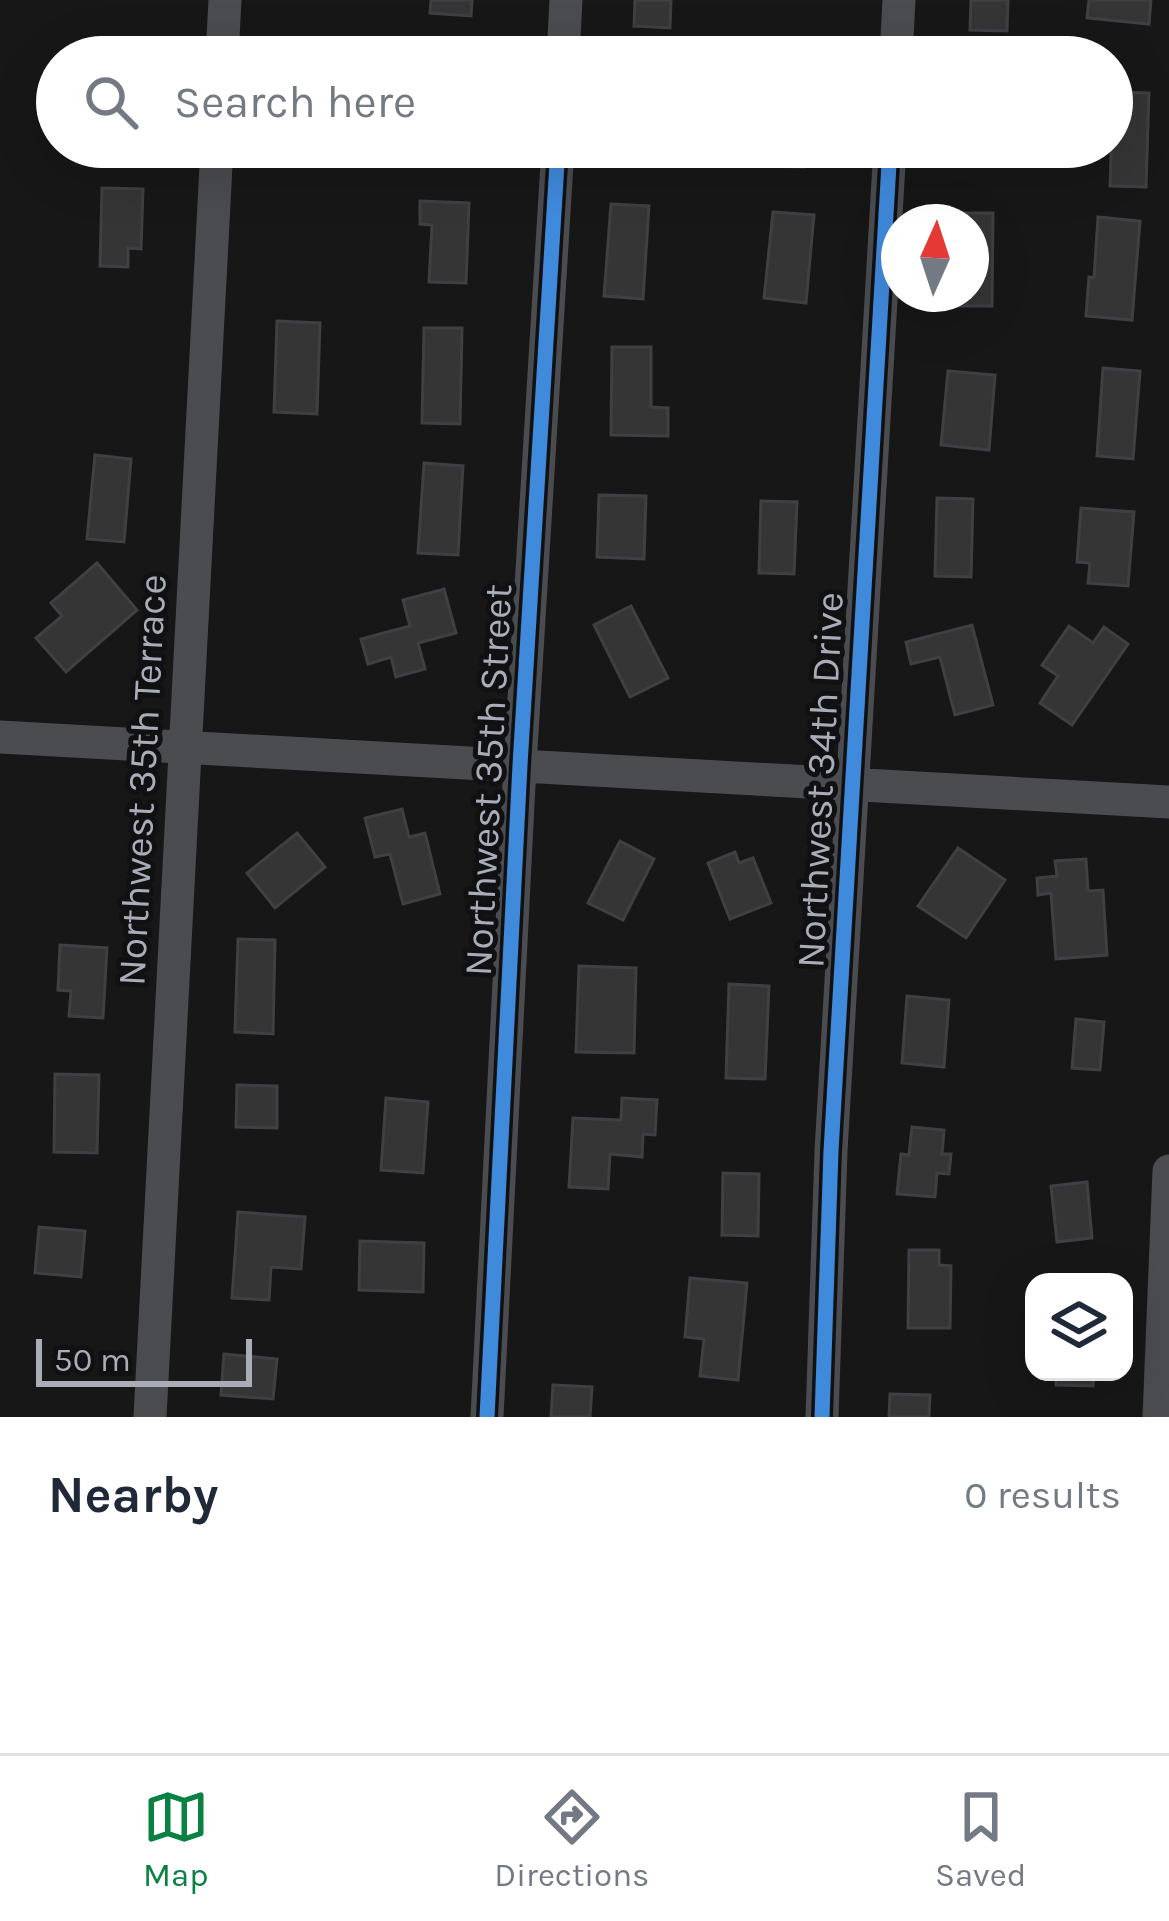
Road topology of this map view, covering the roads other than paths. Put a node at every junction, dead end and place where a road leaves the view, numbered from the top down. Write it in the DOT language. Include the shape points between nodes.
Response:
graph roads {
  1 [pos="225,0"];
  2 [pos="566,0"];
  3 [pos="899,0"];
  4 [pos="223,36"];
  5 [pos="564,36"];
  6 [pos="897,36"];
  7 [pos="216,168"];
  8 [pos="557,168"];
  9 [pos="889,168"];
  10 [pos="0,737"];
  11 [pos="185,746"];
  12 [pos="520,765"];
  13 [pos="852,783"];
  14 [pos="1169,802"];
  15 [pos="1169,1171"];
  16 [pos="150,1417"];
  17 [pos="487,1417"];
  18 [pos="822,1417"];
  19 [pos="1159,1417"];
  1 -- 4 [label="street"];
  2 -- 5 [label="street"];
  3 -- 6 [label="street"];
  7 -- 11 [label="street, Northwest 35th Terrace"];
  8 -- 12 [label="street, Northwest 35th Street"];
  9 -- 13 [label="street, Northwest 34th Drive"];
  10 -- 11 [label="street"];
  11 -- 12 [label="street"];
  11 -- 16 [label="street, Northwest 35th Terrace"];
  12 -- 13 [label="street"];
  12 -- 17 [label="street, Northwest 35th Street"];
  13 -- 14 [label="street"];
  13 -- 18 [label="street, Northwest 34th Drive"];
  15 -- 19 [label="street"];
}
